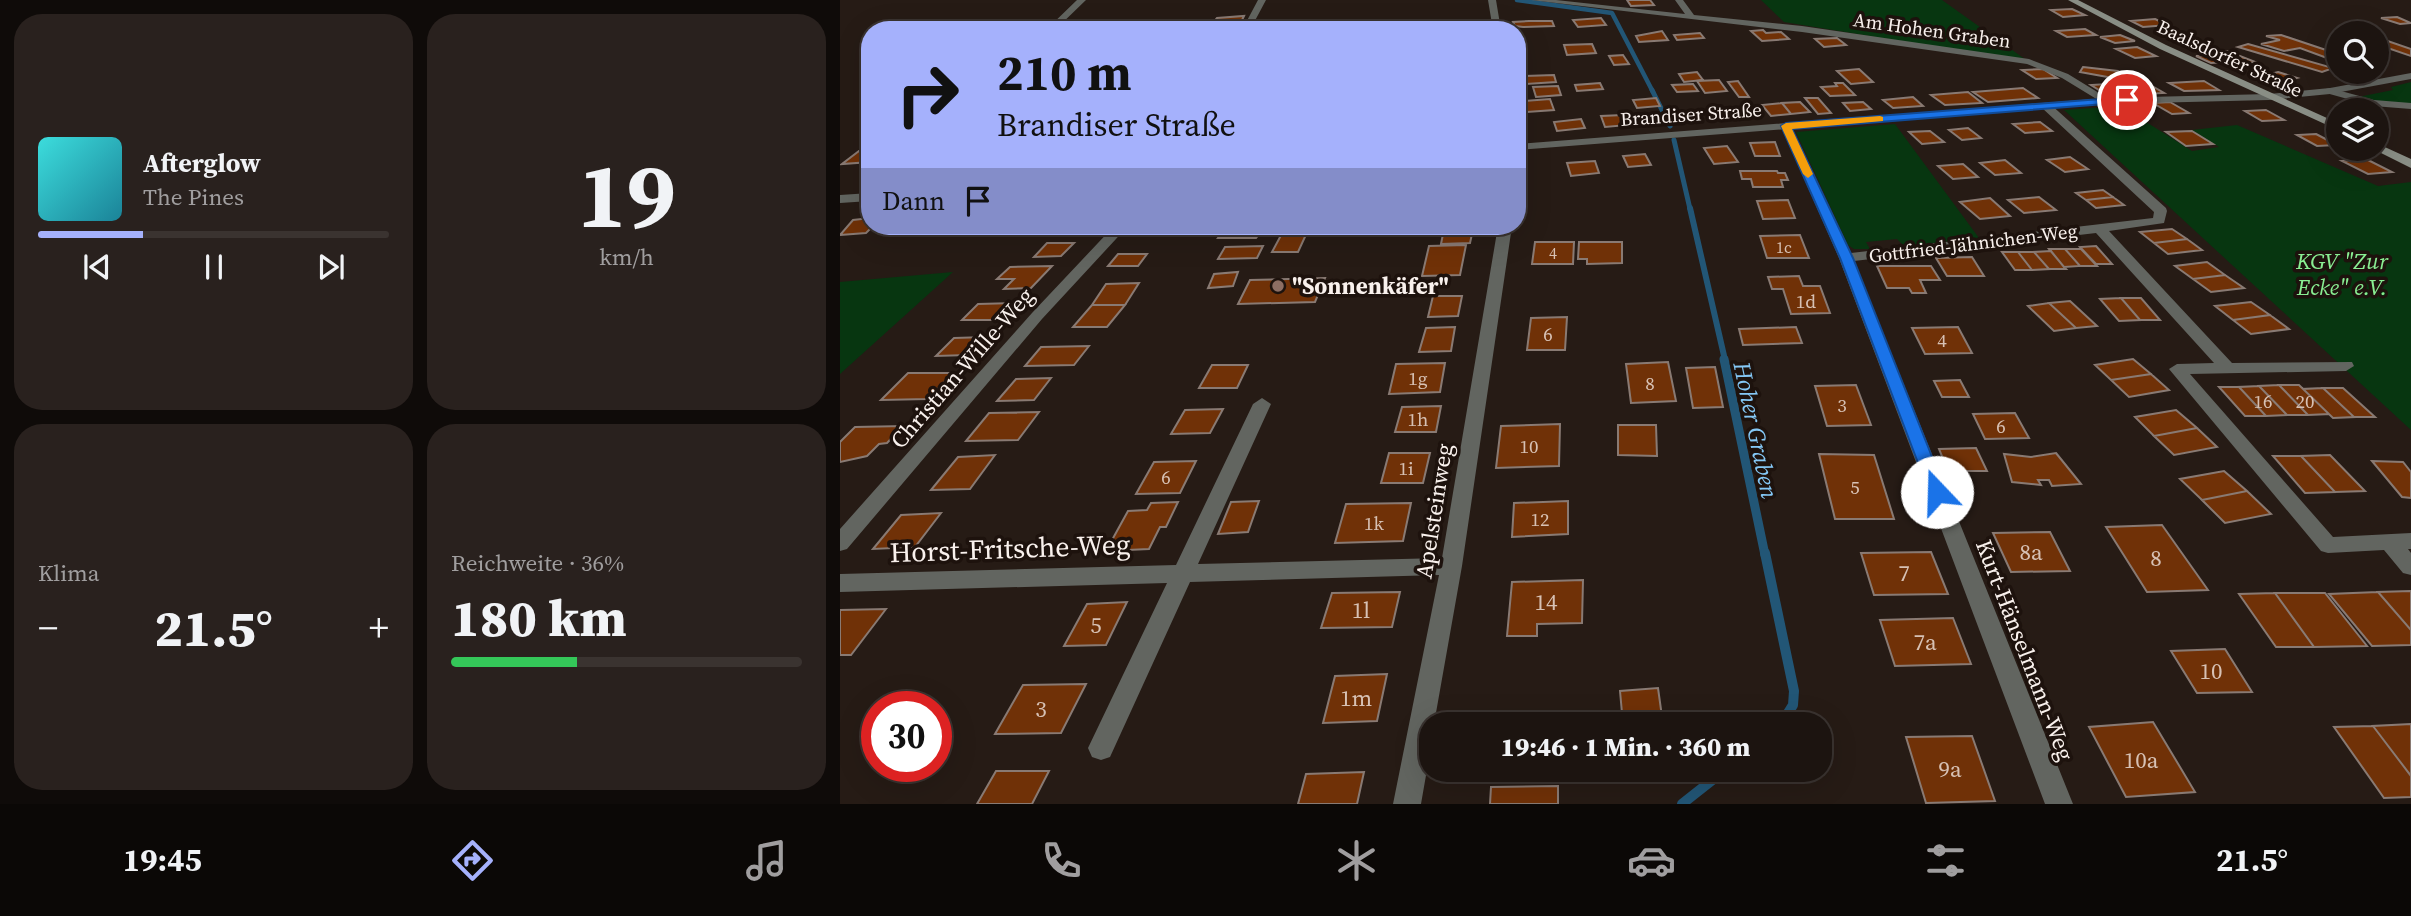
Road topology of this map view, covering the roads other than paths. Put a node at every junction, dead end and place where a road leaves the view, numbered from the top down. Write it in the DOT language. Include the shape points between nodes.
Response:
graph roads {
  1 [pos="1082,0"];
  2 [pos="1262,0"];
  3 [pos="1492,0"];
  4 [pos="1535,0"];
  5 [pos="1679,0"];
  6 [pos="2072,0"];
  7 [pos="1692,17"];
  8 [pos="1060,21"];
  9 [pos="1251,21"];
  10 [pos="1496,21"];
  11 [pos="2411,76"];
  12 [pos="2330,91"];
  13 [pos="2269,97"];
  14 [pos="2107,101"];
  15 [pos="2045,105"];
  16 [pos="2411,106"];
  17 [pos="2326,122"];
  18 [pos="1786,126"];
  19 [pos="1526,146"];
  20 [pos="2389,153"];
  21 [pos="2411,164"];
  22 [pos="861,198"];
  23 [pos="840,200"];
  24 [pos="2099,228"];
  25 [pos="1113,235"];
  26 [pos="1504,235"];
  27 [pos="1846,258"];
  28 [pos="2346,366"];
  29 [pos="2228,369"];
  30 [pos="1262,404"];
  31 [pos="2411,541"];
  32 [pos="2389,542"];
  33 [pos="840,543"];
  34 [pos="1451,566"];
  35 [pos="2411,567"];
  36 [pos="1181,573"];
  37 [pos="840,583"];
  38 [pos="1101,748"];
  39 [pos="1407,804"];
  40 [pos="2059,804"];
  1 -- 8 [label="street"];
  2 -- 9 [label="street"];
  3 -- 10 [label="street"];
  4 -- 7 [label="street, Am Hohen Graben"];
  5 -- 7 [label="street"];
  6 -- 13 [label="main road, Baalsdorfer Straße"];
  7 -- 14 [label="street, Am Hohen Graben" via="2029,62 2065,76"];
  11 -- 12 [label="street, Brandiser Straße"];
  12 -- 13 [label="street, Brandiser Straße"];
  12 -- 16 [label="street" via="2364,101"];
  13 -- 14 [label="street, Brandiser Straße"];
  13 -- 17 [label="main road, Baalsdorfer Straße"];
  14 -- 15 [label="street, Brandiser Straße"];
  15 -- 18 [label="street, Brandiser Straße"];
  15 -- 24 [label="street, Gottfried-Jähnichen-Weg" via="2161,211 2159,220"];
  18 -- 19 [label="street, Brandiser Straße"];
  18 -- 27 [label="street, Kurt-Hänselmann-Weg"];
  20 -- 21 [label="main road"];
  22 -- 23 [label="street"];
  24 -- 27 [label="street, Gottfried-Jähnichen-Weg"];
  24 -- 29 [label="street, Gottfried-Jähnichen-Weg"];
  25 -- 33 [label="street, Christian-Wille-Weg"];
  26 -- 34 [label="street, Apelsteinweg"];
  27 -- 40 [label="street, Kurt-Hänselmann-Weg"];
  28 -- 29 [label="street"];
  29 -- 32 [label="street" via="2177,369 2328,545"];
  30 -- 36 [label="street"];
  31 -- 32 [label="street"];
  32 -- 35 [label="street"];
  34 -- 36 [label="street, Horst-Fritsche-Weg"];
  34 -- 39 [label="street, Apelsteinweg"];
  36 -- 37 [label="street, Horst-Fritsche-Weg"];
  36 -- 38 [label="street"];
}
